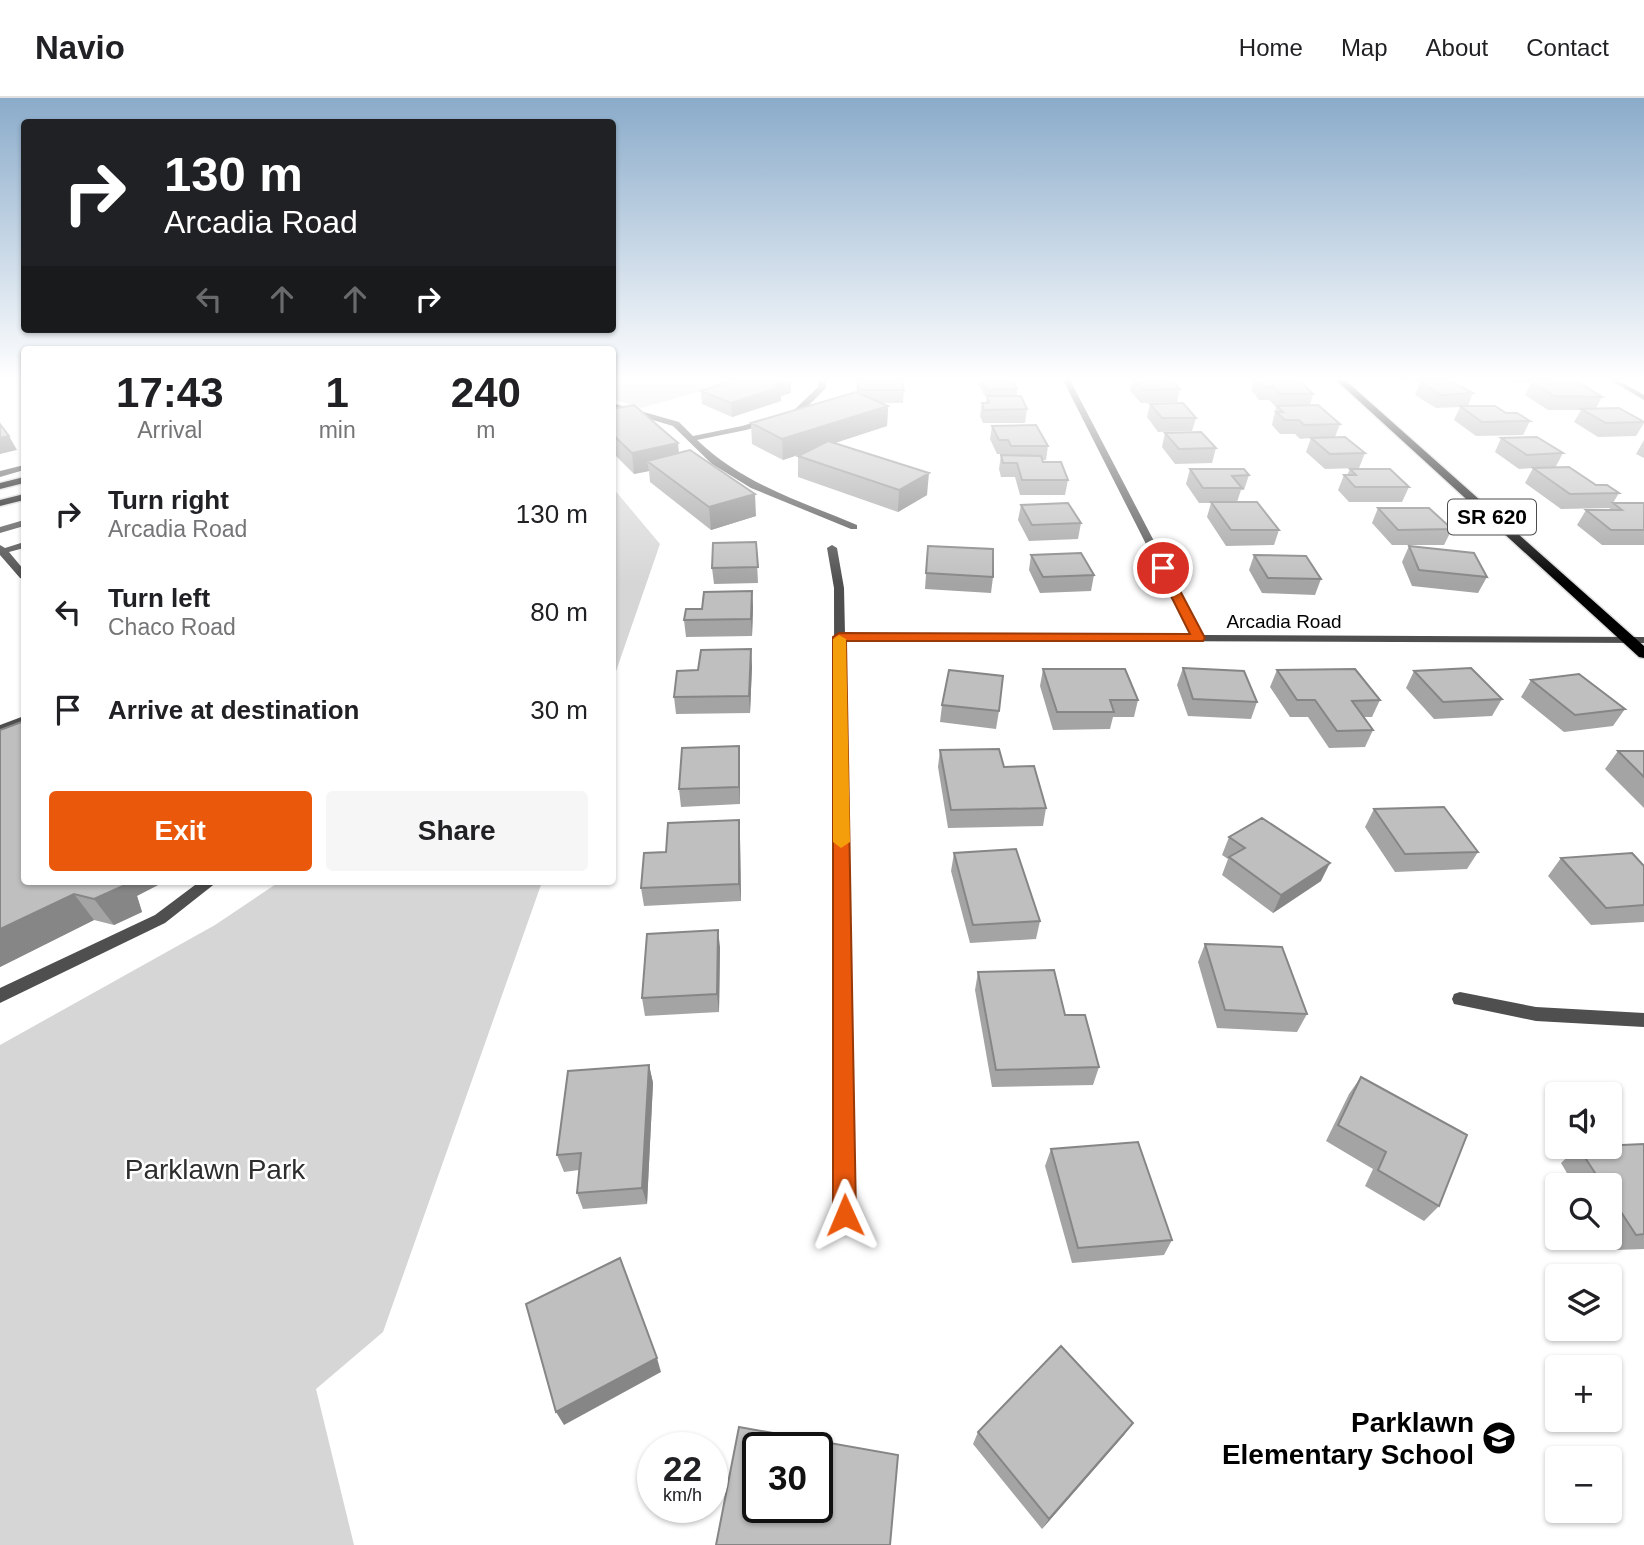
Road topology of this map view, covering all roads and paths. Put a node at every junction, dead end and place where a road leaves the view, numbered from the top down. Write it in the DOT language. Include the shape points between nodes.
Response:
graph roads {
  1 [pos="702,448"];
  2 [pos="1101,448"];
  3 [pos="1415,448"];
  4 [pos="21,469"];
  5 [pos="0,474"];
  6 [pos="21,481"];
  7 [pos="0,486"];
  8 [pos="21,498"];
  9 [pos="0,503"];
  10 [pos="21,524"];
  11 [pos="854,527"];
  12 [pos="0,530"];
  13 [pos="21,546"];
  14 [pos="832,548"];
  15 [pos="1,550"];
  16 [pos="21,573"];
  17 [pos="839,637"];
  18 [pos="1199,638"];
  19 [pos="1629,640"];
  20 [pos="1644,640"];
  21 [pos="1644,654"];
  22 [pos="21,721"];
  23 [pos="0,729"];
  24 [pos="206,885"];
  25 [pos="0,996"];
  26 [pos="1460,999"];
  27 [pos="1644,1020"];
  28 [pos="845,1215"];
  1 -- 11 [label="street" via="715,462 754,486"];
  2 -- 18 [label="street"];
  3 -- 19 [label="main road, SR 620"];
  4 -- 5 [label="street"];
  6 -- 7 [label="main road"];
  8 -- 9 [label="main road"];
  10 -- 12 [label="street"];
  13 -- 15 [label="street"];
  14 -- 17 [label="street" via="839,587"];
  15 -- 16 [label="street"];
  17 -- 18 [label="street, Arcadia Road"];
  17 -- 28 [label="street"];
  18 -- 19 [label="street, Arcadia Road"];
  19 -- 20 [label="street, Arcadia Road"];
  19 -- 21 [label="main road, SR 620"];
  22 -- 23 [label="street"];
  24 -- 25 [label="street" via="160,919"];
  26 -- 27 [label="street" via="1536,1014"];
}
